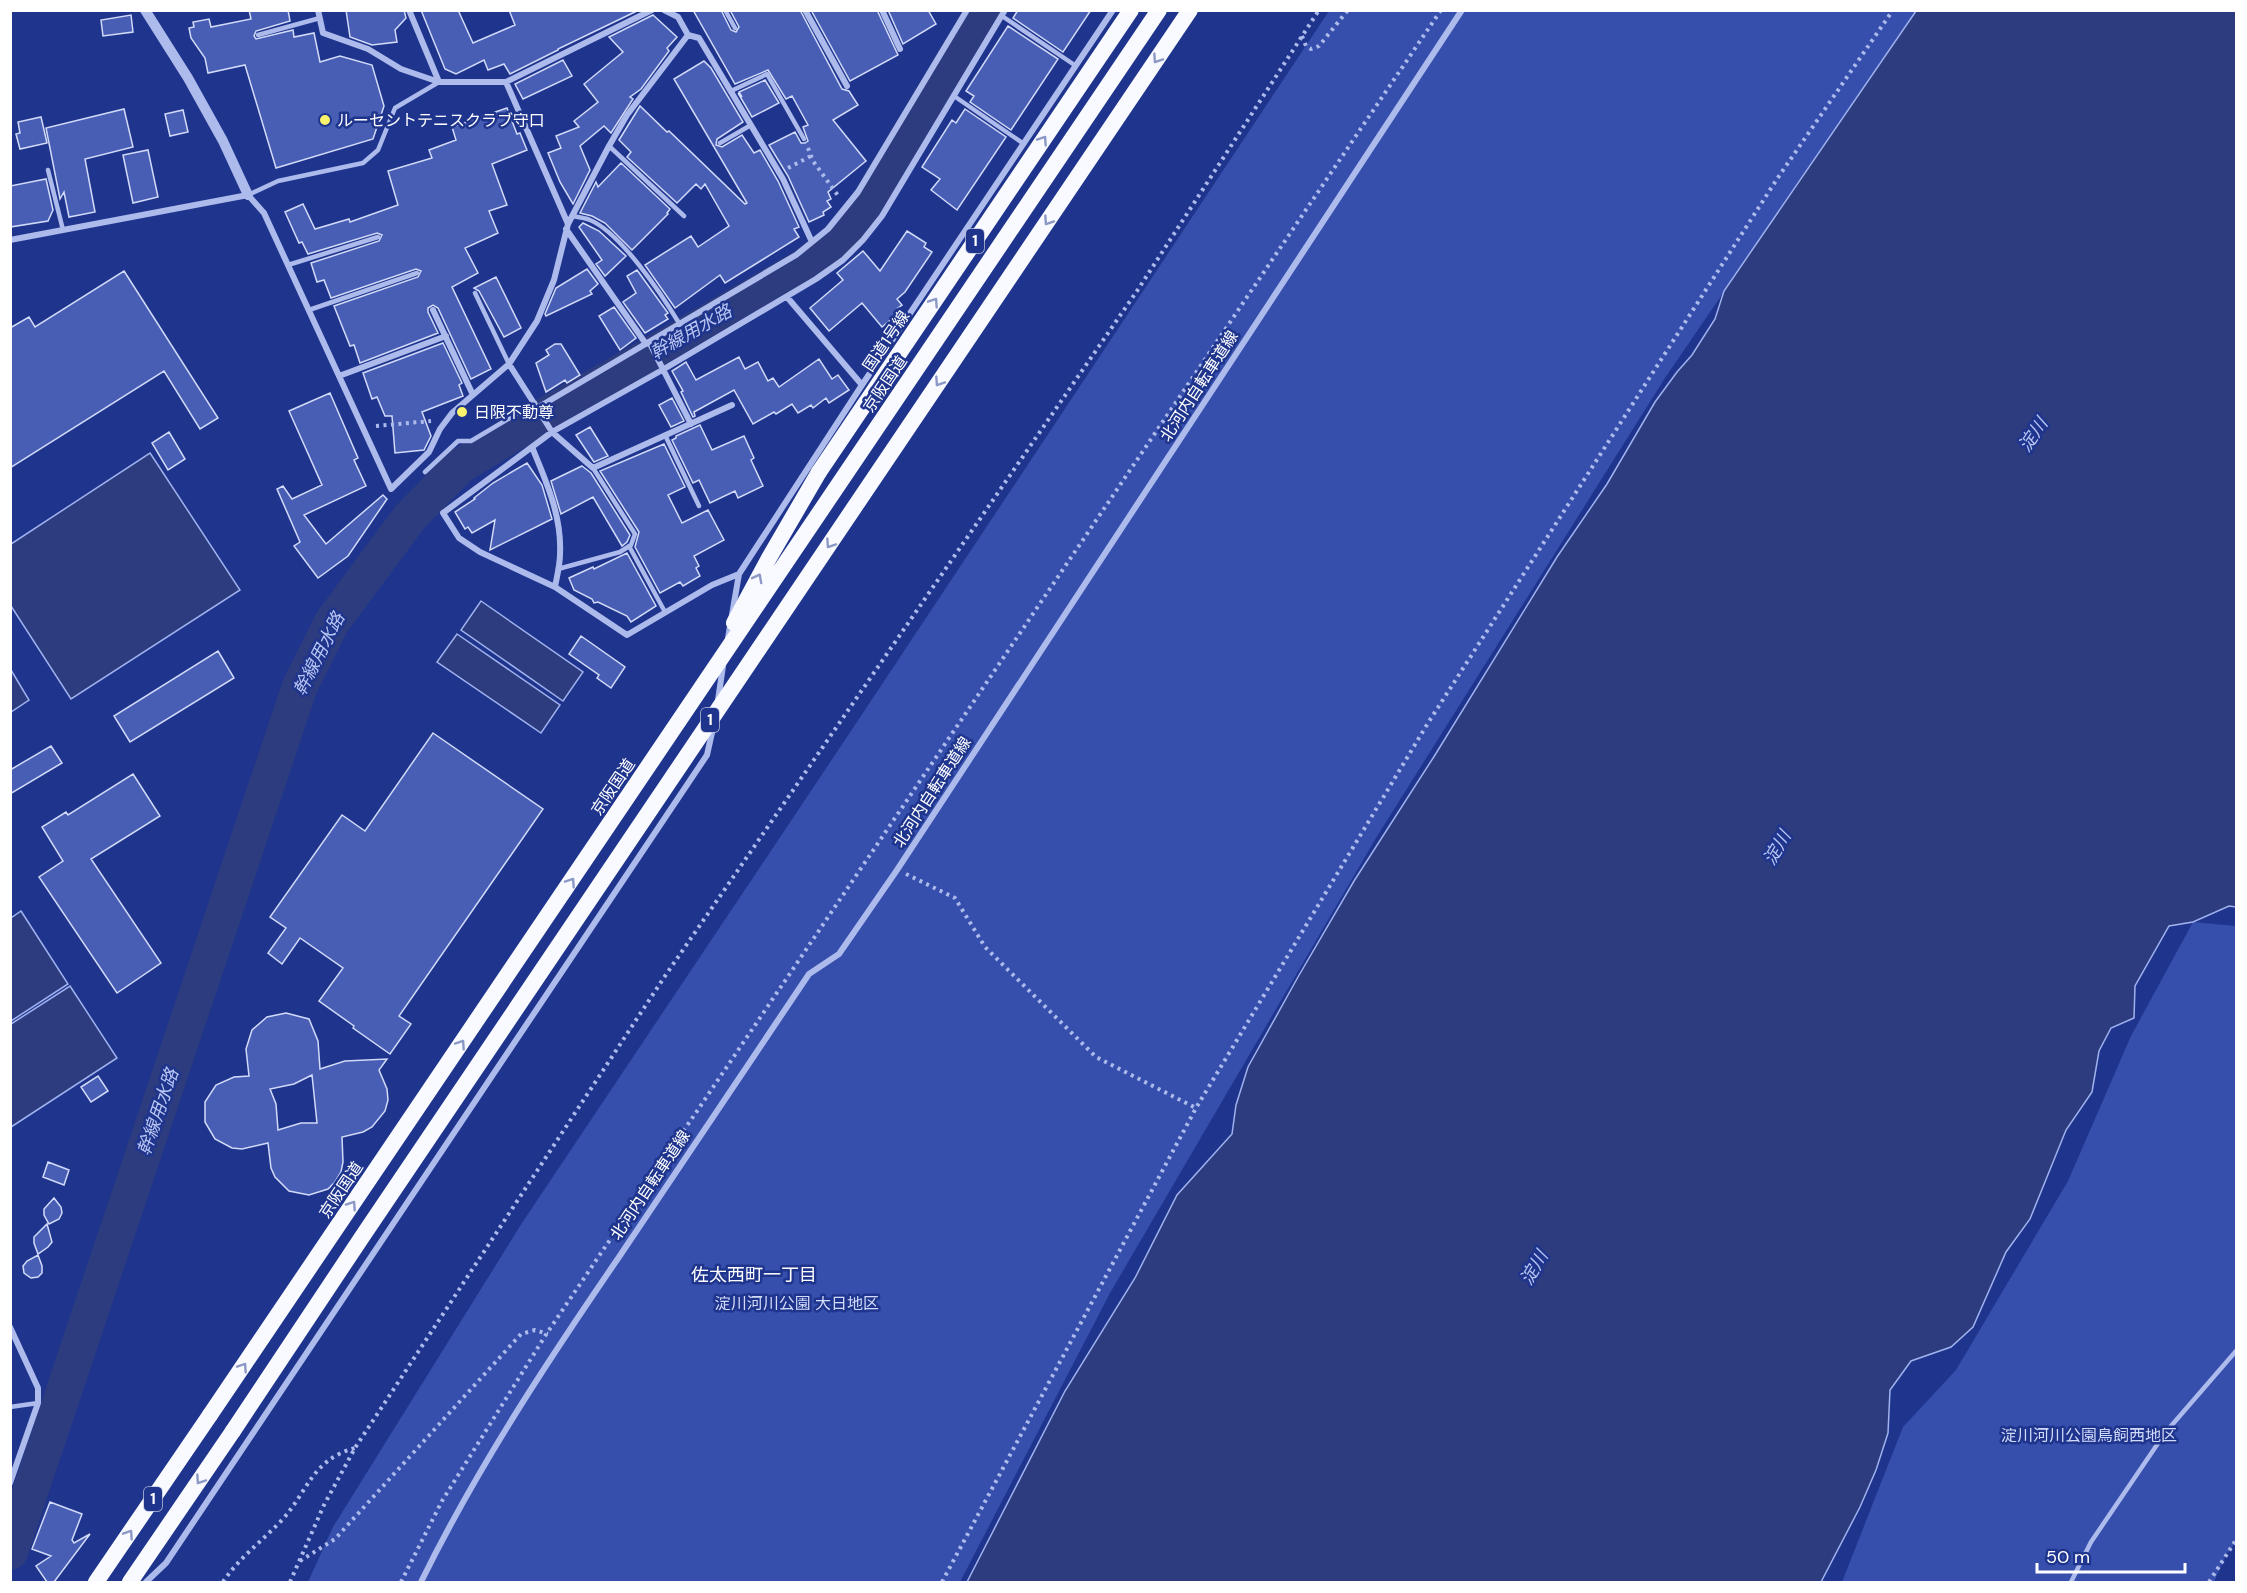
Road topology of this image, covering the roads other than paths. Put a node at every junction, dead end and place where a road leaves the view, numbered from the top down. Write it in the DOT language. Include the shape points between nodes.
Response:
graph roads {
  1 [pos="145,10"];
  2 [pos="409,10"];
  3 [pos="652,10"];
  4 [pos="664,10"];
  5 [pos="684,10"];
  6 [pos="725,10"];
  7 [pos="805,10"];
  8 [pos="882,10"];
  9 [pos="967,10"];
  10 [pos="1113,10"];
  11 [pos="1131,10"];
  12 [pos="1160,10"];
  13 [pos="1190,10"];
  14 [pos="1462,10"];
  15 [pos="1004,13"];
  16 [pos="319,14"];
  17 [pos="678,16"];
  18 [pos="735,28"];
  19 [pos="258,35"];
  20 [pos="688,35"];
  21 [pos="900,49"];
  22 [pos="1076,66"];
  23 [pos="439,82"];
  24 [pos="506,82"];
  25 [pos="847,86"];
  26 [pos="731,91"];
  27 [pos="954,96"];
  28 [pos="751,125"];
  29 [pos="804,139"];
  30 [pos="720,143"];
  31 [pos="1024,144"];
  32 [pos="609,146"];
  33 [pos="48,170"];
  34 [pos="248,195"];
  35 [pos="572,216"];
  36 [pos="684,216"];
  37 [pos="567,226"];
  38 [pos="63,230"];
  39 [pos="378,237"];
  40 [pos="10,240"];
  41 [pos="812,242"];
  42 [pos="288,265"];
  43 [pos="417,273"];
  44 [pos="475,293"];
  45 [pos="787,297"];
  46 [pos="309,310"];
  47 [pos="434,310"];
  48 [pos="680,324"];
  49 [pos="446,336"];
  50 [pos="648,344"];
  51 [pos="509,364"];
  52 [pos="663,366"];
  53 [pos="339,376"];
  54 [pos="862,385"];
  55 [pos="473,395"];
  56 [pos="732,405"];
  57 [pos="537,407"];
  58 [pos="691,424"];
  59 [pos="551,430"];
  60 [pos="665,435"];
  61 [pos="532,447"];
  62 [pos="593,468"];
  63 [pos="425,472"];
  64 [pos="699,506"];
  65 [pos="629,546"];
  66 [pos="558,569"];
  67 [pos="739,574"];
  68 [pos="555,587"];
  69 [pos="665,612"];
  70 [pos="692,704"];
  71 [pos="10,1327"];
  72 [pos="2236,1351"];
  73 [pos="38,1403"];
  74 [pos="10,1407"];
  75 [pos="10,1483"];
  76 [pos="96,1582"];
  77 [pos="130,1582"];
  78 [pos="146,1582"];
  79 [pos="421,1582"];
  80 [pos="2071,1582"];
  1 -- 34 [label="street" via="188,78"];
  2 -- 23 [label="street"];
  3 -- 24 [label="street"];
  4 -- 17 [label="street"];
  5 -- 17 [label="street"];
  6 -- 18 [label="lane"];
  7 -- 25 [label="street"];
  8 -- 21 [label="street"];
  9 -- 41 [label="street" via="864,182 828,229"];
  10 -- 22 [label="street"];
  70 -- 11 [label="highway, 国道1号線 / 1, one-way, bridge" via="819,472"];
  12 -- 70 [label="highway, 京阪国道 / 1, bridge"];
  13 -- 77 [label="highway, 1, one-way, bridge"];
  14 -- 79 [label="street, 北河内自転車道線" via="897,870 839,954 809,974 561,1342 503,1432"];
  15 -- 22 [label="lane"];
  15 -- 27 [label="street"];
  16 -- 19 [label="lane"];
  16 -- 23 [label="street" via="323,33 368,48 401,69"];
  17 -- 20 [label="street"];
  20 -- 26 [label="street" via="699,38"];
  20 -- 32 [label="street" via="627,115"];
  22 -- 31 [label="street"];
  23 -- 24 [label="street"];
  23 -- 34 [label="lane" via="395,108 378,150 363,163 278,181"];
  24 -- 37 [label="street"];
  26 -- 28 [label="street"];
  26 -- 29 [label="lane" via="767,74"];
  27 -- 31 [label="lane"];
  27 -- 45 [label="street" via="882,216 863,240 843,260"];
  28 -- 30 [label="lane"];
  28 -- 41 [label="street" via="780,172"];
  31 -- 54 [label="street"];
  32 -- 35 [label="street"];
  32 -- 36 [label="lane"];
  33 -- 38 [label="lane"];
  34 -- 38 [label="street"];
  34 -- 42 [label="street" via="264,213"];
  35 -- 37 [label="street"];
  35 -- 48 [label="lane" via="591,220 612,234 658,288"];
  37 -- 50 [label="street"];
  37 -- 51 [label="street" via="554,280 537,321"];
  38 -- 40 [label="street"];
  39 -- 42 [label="lane"];
  41 -- 48 [label="street"];
  42 -- 46 [label="street"];
  43 -- 46 [label="lane"];
  44 -- 51 [label="lane"];
  45 -- 52 [label="street"];
  45 -- 54 [label="street"];
  46 -- 53 [label="street"];
  47 -- 49 [label="street"];
  48 -- 50 [label="street"];
  49 -- 53 [label="street"];
  49 -- 55 [label="street"];
  50 -- 52 [label="street"];
  50 -- 57 [label="street"];
  51 -- 55 [label="street"];
  51 -- 57 [label="street"];
  52 -- 58 [label="street"];
  52 -- 59 [label="street"];
  53 -- 55 [label="street" via="392,489 429,452 440,429"];
  54 -- 67 [label="street"];
  56 -- 58 [label="street"];
  57 -- 59 [label="street"];
  57 -- 63 [label="lane" via="471,441 458,441"];
  58 -- 60 [label="street"];
  59 -- 61 [label="street"];
  59 -- 62 [label="street"];
  60 -- 62 [label="street"];
  60 -- 64 [label="lane"];
  61 -- 66 [label="street" via="558,518"];
  61 -- 68 [label="street" via="442,513 459,538 480,552"];
  62 -- 65 [label="lane" via="635,534"];
  65 -- 66 [label="lane"];
  65 -- 69 [label="lane"];
  66 -- 68 [label="street"];
  67 -- 69 [label="street"];
  67 -- 78 [label="street" via="706,755 166,1563"];
  68 -- 69 [label="street" via="627,635"];
  76 -- 70 [label="highway, 京阪国道 / 1, one-way, bridge"];
  71 -- 73 [label="street" via="38,1388"];
  72 -- 80 [label="lane" via="2165,1433 2091,1542"];
  73 -- 74 [label="lane"];
  73 -- 75 [label="street"];
}
